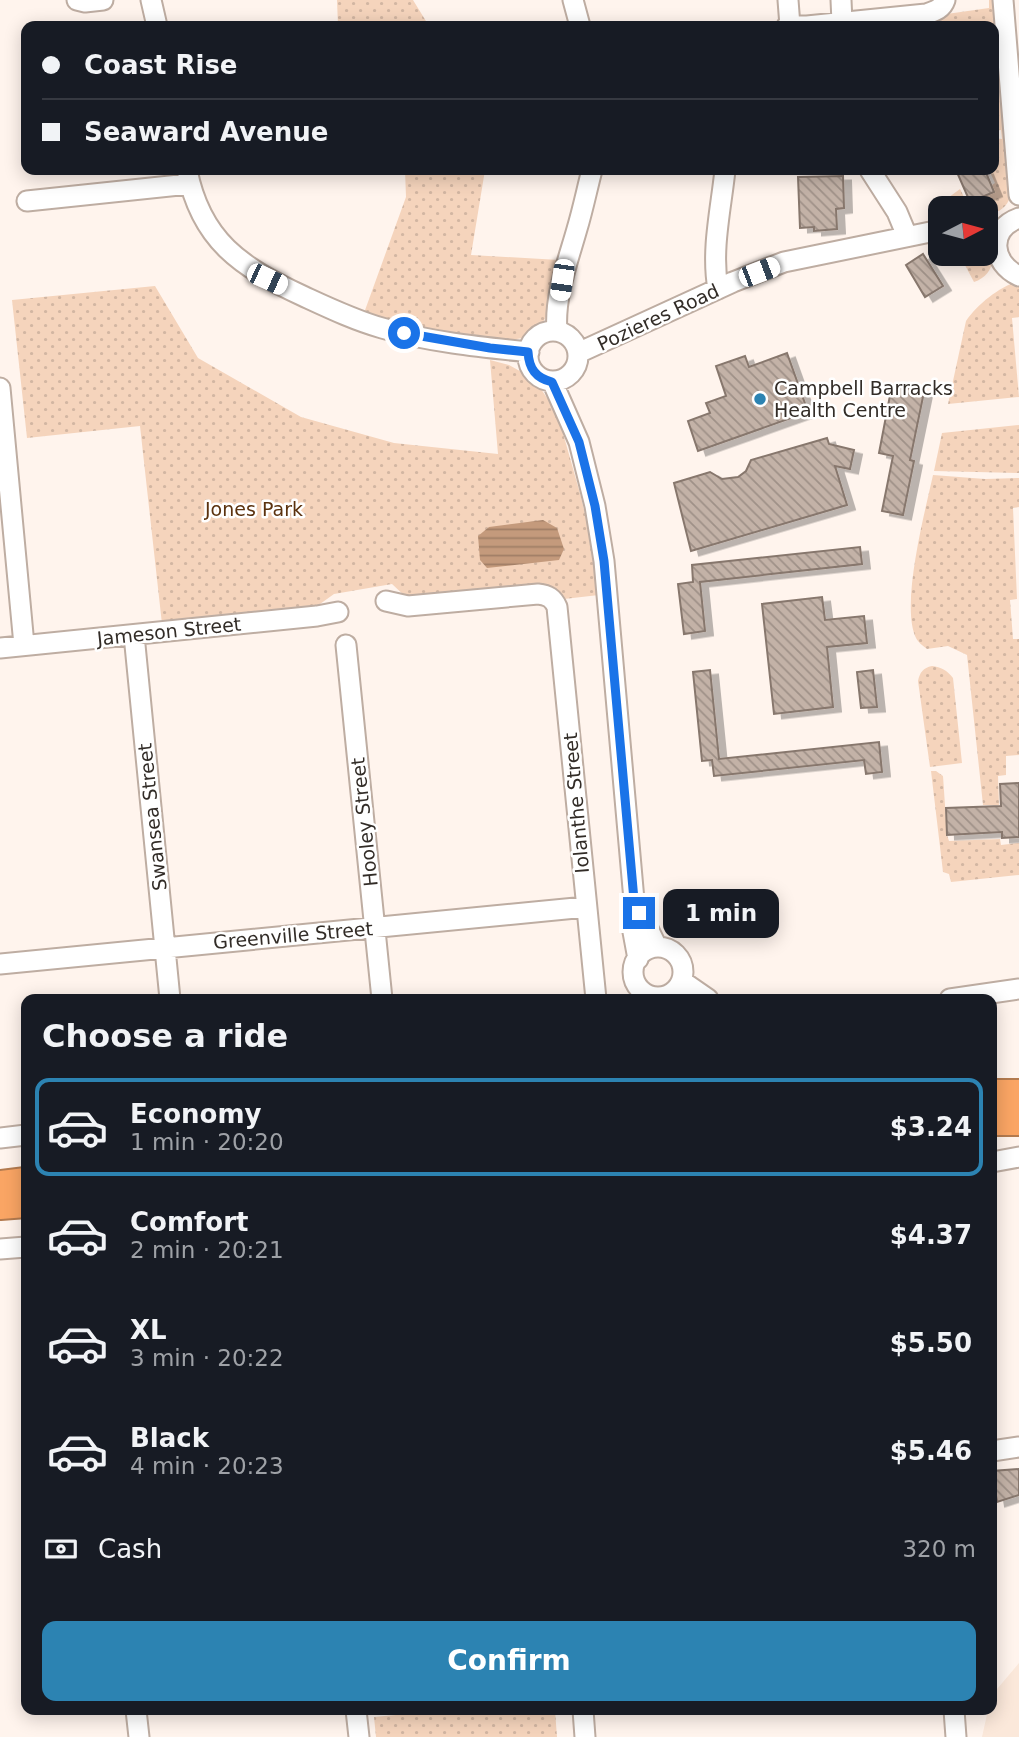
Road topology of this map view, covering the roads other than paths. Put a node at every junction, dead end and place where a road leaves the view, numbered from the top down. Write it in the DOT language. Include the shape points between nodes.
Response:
graph roads {
  1 [pos="77,0"];
  2 [pos="103,0"];
  3 [pos="151,0"];
  4 [pos="573,0"];
  5 [pos="788,0"];
  6 [pos="841,0"];
  7 [pos="945,0"];
  8 [pos="1003,0"];
  9 [pos="156,21"];
  10 [pos="579,21"];
  11 [pos="789,21"];
  12 [pos="842,21"];
  13 [pos="861,21"];
  14 [pos="591,175"];
  15 [pos="724,175"];
  16 [pos="873,175"];
  17 [pos="188,177"];
  18 [pos="1019,195"];
  19 [pos="27,201"];
  20 [pos="1019,218"];
  21 [pos="998,227"];
  22 [pos="928,232"];
  23 [pos="907,236"];
  24 [pos="998,257"];
  25 [pos="1019,276"];
  26 [pos="718,289"];
  27 [pos="557,331"];
  28 [pos="528,352"];
  29 [pos="579,353"];
  30 [pos="552,382"];
  31 [pos="0,388"];
  32 [pos="386,601"];
  33 [pos="338,612"];
  34 [pos="134,635"];
  35 [pos="24,645"];
  36 [pos="346,645"];
  37 [pos="0,648"];
  38 [pos="634,900"];
  39 [pos="586,907"];
  40 [pos="374,928"];
  41 [pos="164,947"];
  42 [pos="657,947"];
  43 [pos="638,959"];
  44 [pos="0,964"];
  45 [pos="1019,989"];
  46 [pos="634,991"];
  47 [pos="169,994"];
  48 [pos="381,994"];
  49 [pos="595,994"];
  50 [pos="669,994"];
  51 [pos="984,994"];
  52 [pos="997,1094"];
  53 [pos="1019,1094"];
  54 [pos="997,1121"];
  55 [pos="1019,1121"];
  56 [pos="21,1136"];
  57 [pos="0,1138"];
  58 [pos="1019,1157"];
  59 [pos="997,1160"];
  60 [pos="21,1183"];
  61 [pos="0,1185"];
  62 [pos="21,1203"];
  63 [pos="0,1205"];
  64 [pos="21,1247"];
  65 [pos="0,1249"];
  66 [pos="1019,1447"];
  67 [pos="997,1450"];
  68 [pos="137,1715"];
  69 [pos="357,1715"];
  70 [pos="584,1715"];
  71 [pos="954,1715"];
  72 [pos="139,1737"];
  73 [pos="359,1737"];
  74 [pos="586,1737"];
  75 [pos="956,1737"];
  1 -- 2 [label="street"];
  3 -- 9 [label="street"];
  4 -- 10 [label="street"];
  5 -- 11 [label="street"];
  6 -- 12 [label="street"];
  7 -- 13 [label="street" via="943,6 926,14"];
  8 -- 18 [label="street"];
  14 -- 27 [label="street" via="562,280"];
  15 -- 26 [label="street" via="715,270"];
  16 -- 23 [label="street"];
  17 -- 19 [label="street"];
  17 -- 28 [label="street" via="201,215 218,240 267,279 383,329"];
  20 -- 21 [label="street"];
  22 -- 23 [label="street, Pozieres Road"];
  23 -- 26 [label="street, Pozieres Road" via="784,262"];
  24 -- 25 [label="street"];
  26 -- 29 [label="street, Pozieres Road"];
  27 -- 28 [label="street" via="536,338"];
  27 -- 29 [label="street" via="572,339"];
  28 -- 30 [label="street" via="531,369"];
  29 -- 30 [label="street" via="574,370"];
  30 -- 38 [label="street" via="579,442 604,561"];
  31 -- 35 [label="street"];
  32 -- 39 [label="street, Iolanthe Street" via="408,606 538,594 553,599"];
  33 -- 34 [label="street, Jameson Street"];
  34 -- 35 [label="street, Jameson Street"];
  34 -- 41 [label="street, Swansea Street"];
  35 -- 37 [label="street, Jameson Street"];
  36 -- 40 [label="street, Hooley Street"];
  38 -- 42 [label="street"];
  38 -- 43 [label="street"];
  39 -- 40 [label="street, Greenville Street"];
  39 -- 49 [label="street, Iolanthe Street"];
  40 -- 41 [label="street, Greenville Street"];
  40 -- 48 [label="street, Hooley Street"];
  41 -- 44 [label="street, Greenville Street"];
  41 -- 47 [label="street, Swansea Street"];
  42 -- 43 [label="street"];
  42 -- 50 [label="street" via="673,952 682,965 683,973"];
  43 -- 46 [label="street"];
  45 -- 51 [label="street"];
  52 -- 53 [label="highway"];
  54 -- 55 [label="highway"];
  56 -- 57 [label="street"];
  58 -- 59 [label="street"];
  60 -- 61 [label="highway"];
  62 -- 63 [label="highway"];
  64 -- 65 [label="street"];
  66 -- 67 [label="street"];
  68 -- 72 [label="street"];
  69 -- 73 [label="street"];
  70 -- 74 [label="street"];
  71 -- 75 [label="street"];
}
